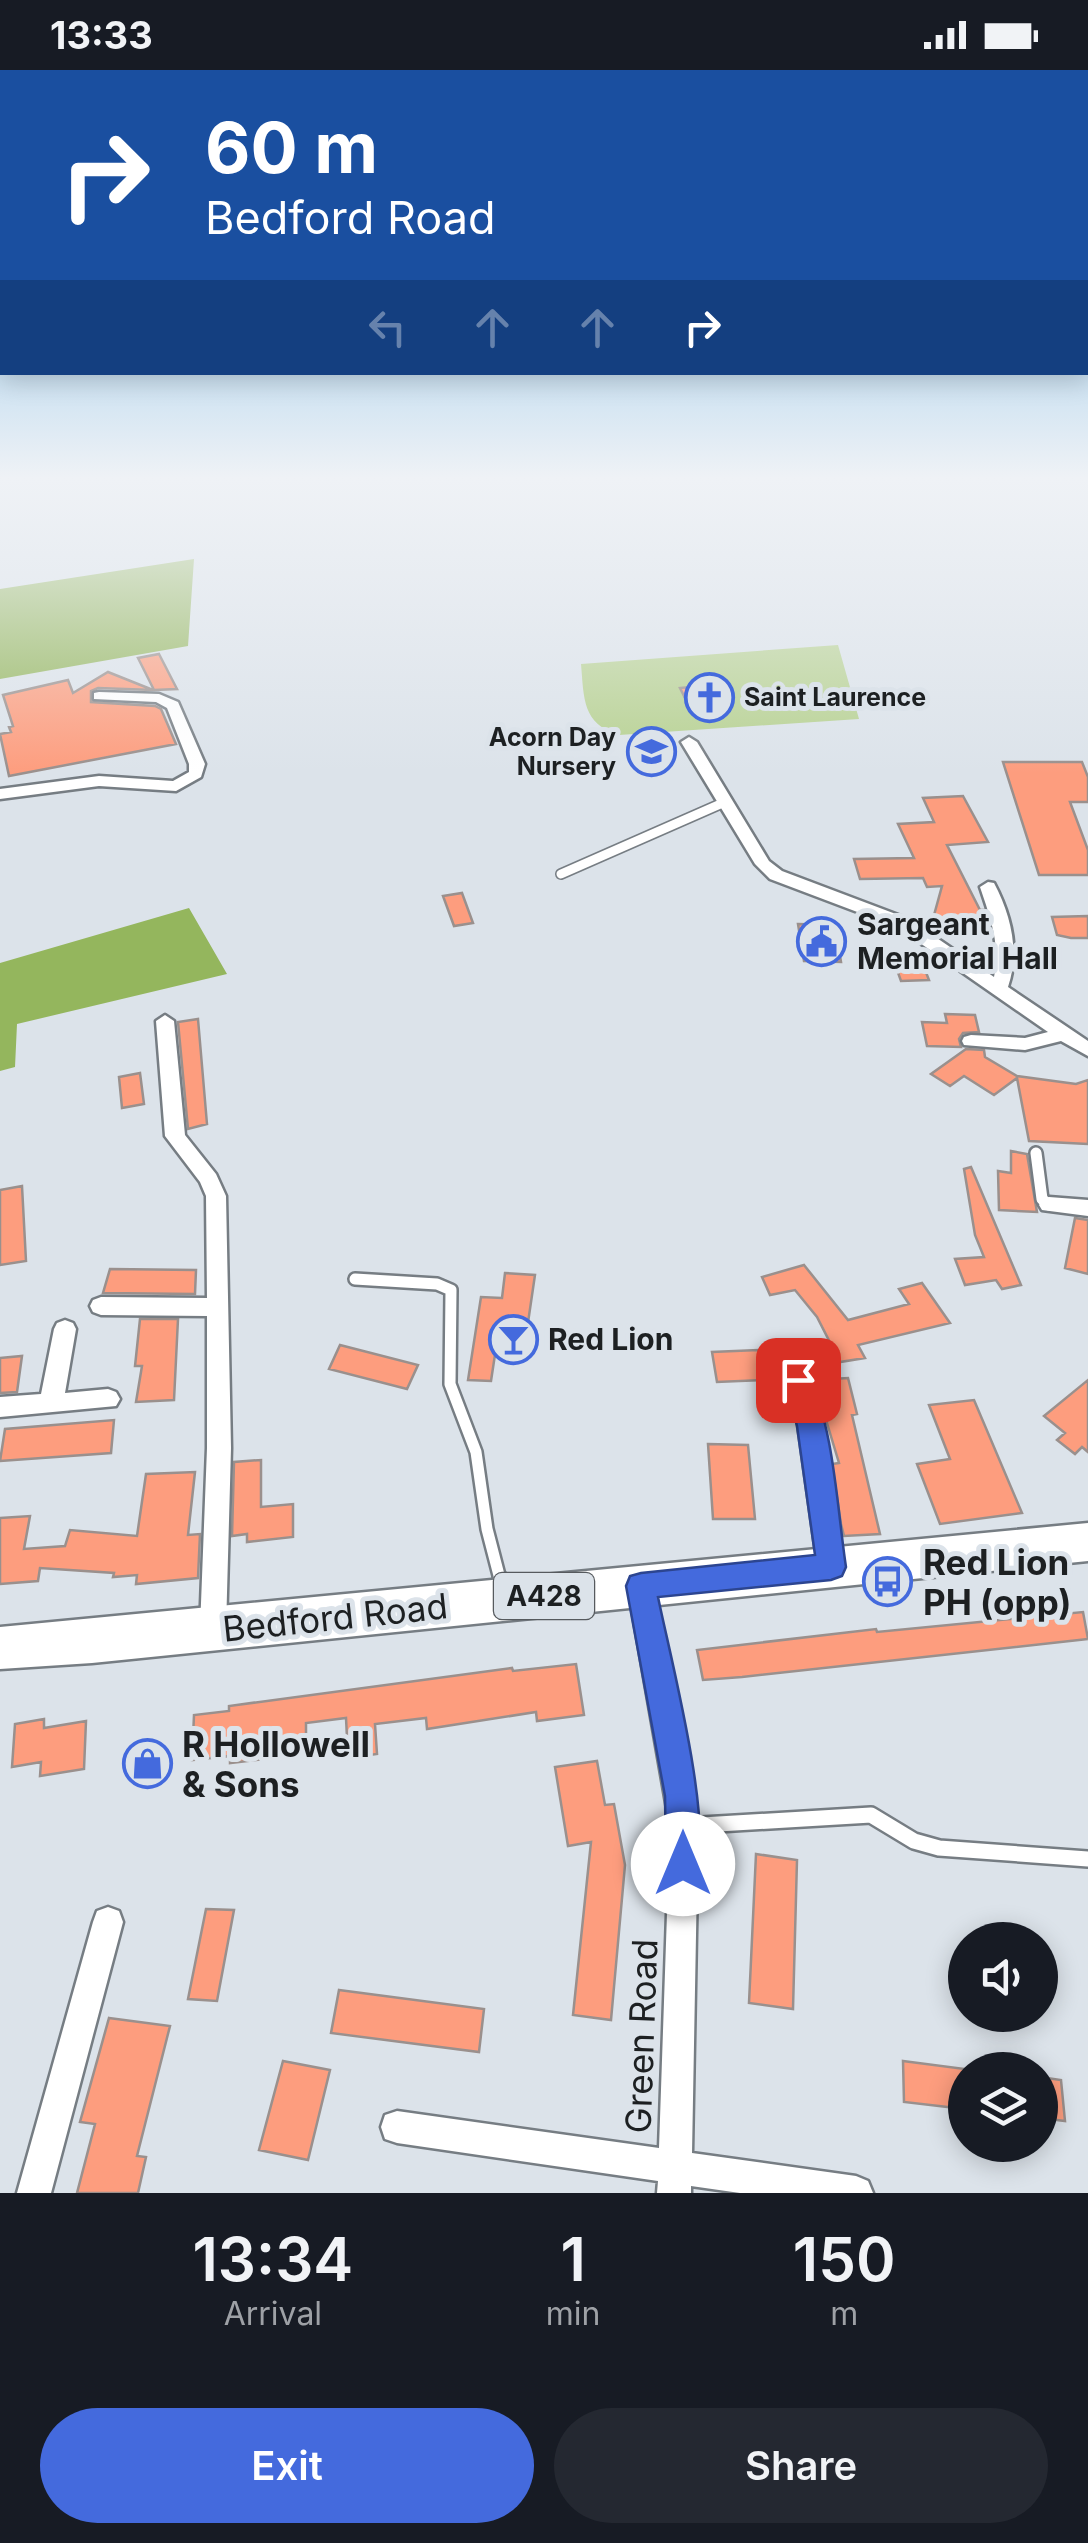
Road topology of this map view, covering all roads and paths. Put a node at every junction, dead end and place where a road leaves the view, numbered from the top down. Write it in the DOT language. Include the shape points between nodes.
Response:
graph roads {
  1 [pos="100,696"];
  2 [pos="688,742"];
  3 [pos="0,794"];
  4 [pos="725,802"];
  5 [pos="561,874"];
  6 [pos="988,887"];
  7 [pos="999,987"];
  8 [pos="165,1021"];
  9 [pos="1063,1034"];
  10 [pos="971,1042"];
  11 [pos="1088,1050"];
  12 [pos="1036,1152"];
  13 [pos="1048,1205"];
  14 [pos="1088,1208"];
  15 [pos="355,1279"];
  16 [pos="101,1306"];
  17 [pos="216,1307"];
  18 [pos="65,1329"];
  19 [pos="798,1380"];
  20 [pos="108,1400"];
  21 [pos="52,1403"];
  22 [pos="0,1407"];
  23 [pos="1088,1542"];
  24 [pos="831,1567"];
  25 [pos="641,1586"];
  26 [pos="505,1600"];
  27 [pos="213,1629"];
  28 [pos="0,1648"];
  29 [pos="684,1826"];
  30 [pos="1088,1859"];
  31 [pos="108,1922"];
  32 [pos="397,2127"];
  33 [pos="674,2180"];
  34 [pos="34,2193"];
  35 [pos="856,2193"];
  1 -- 3 [label="street" via="159,698 174,705 196,774 176,786 99,780"];
  2 -- 4 [label="street"];
  4 -- 5 [label="lane"];
  4 -- 7 [label="street" via="776,875 903,923"];
  6 -- 7 [label="street" via="1008,945"];
  7 -- 9 [label="street"];
  8 -- 17 [label="street" via="175,1136 216,1196"];
  9 -- 10 [label="street" via="1026,1044"];
  9 -- 11 [label="street"];
  12 -- 13 [label="lane"];
  13 -- 14 [label="street"];
  15 -- 26 [label="lane" via="451,1290 450,1384 476,1452"];
  16 -- 17 [label="street"];
  17 -- 27 [label="street"];
  18 -- 21 [label="street"];
  19 -- 24 [label="street"];
  20 -- 21 [label="street"];
  21 -- 22 [label="street"];
  23 -- 24 [label="highway, Bedford Road / A428"];
  24 -- 25 [label="highway, Bedford Road / A428"];
  25 -- 26 [label="highway, Bedford Road / A428"];
  25 -- 29 [label="street, Green Road"];
  26 -- 27 [label="highway, Bedford Road / A428"];
  27 -- 28 [label="highway, Bedford Road / A428"];
  29 -- 30 [label="lane" via="871,1815 939,1848"];
  29 -- 33 [label="street, Green Road"];
  31 -- 34 [label="street"];
  32 -- 33 [label="street"];
  33 -- 35 [label="street"];
}
